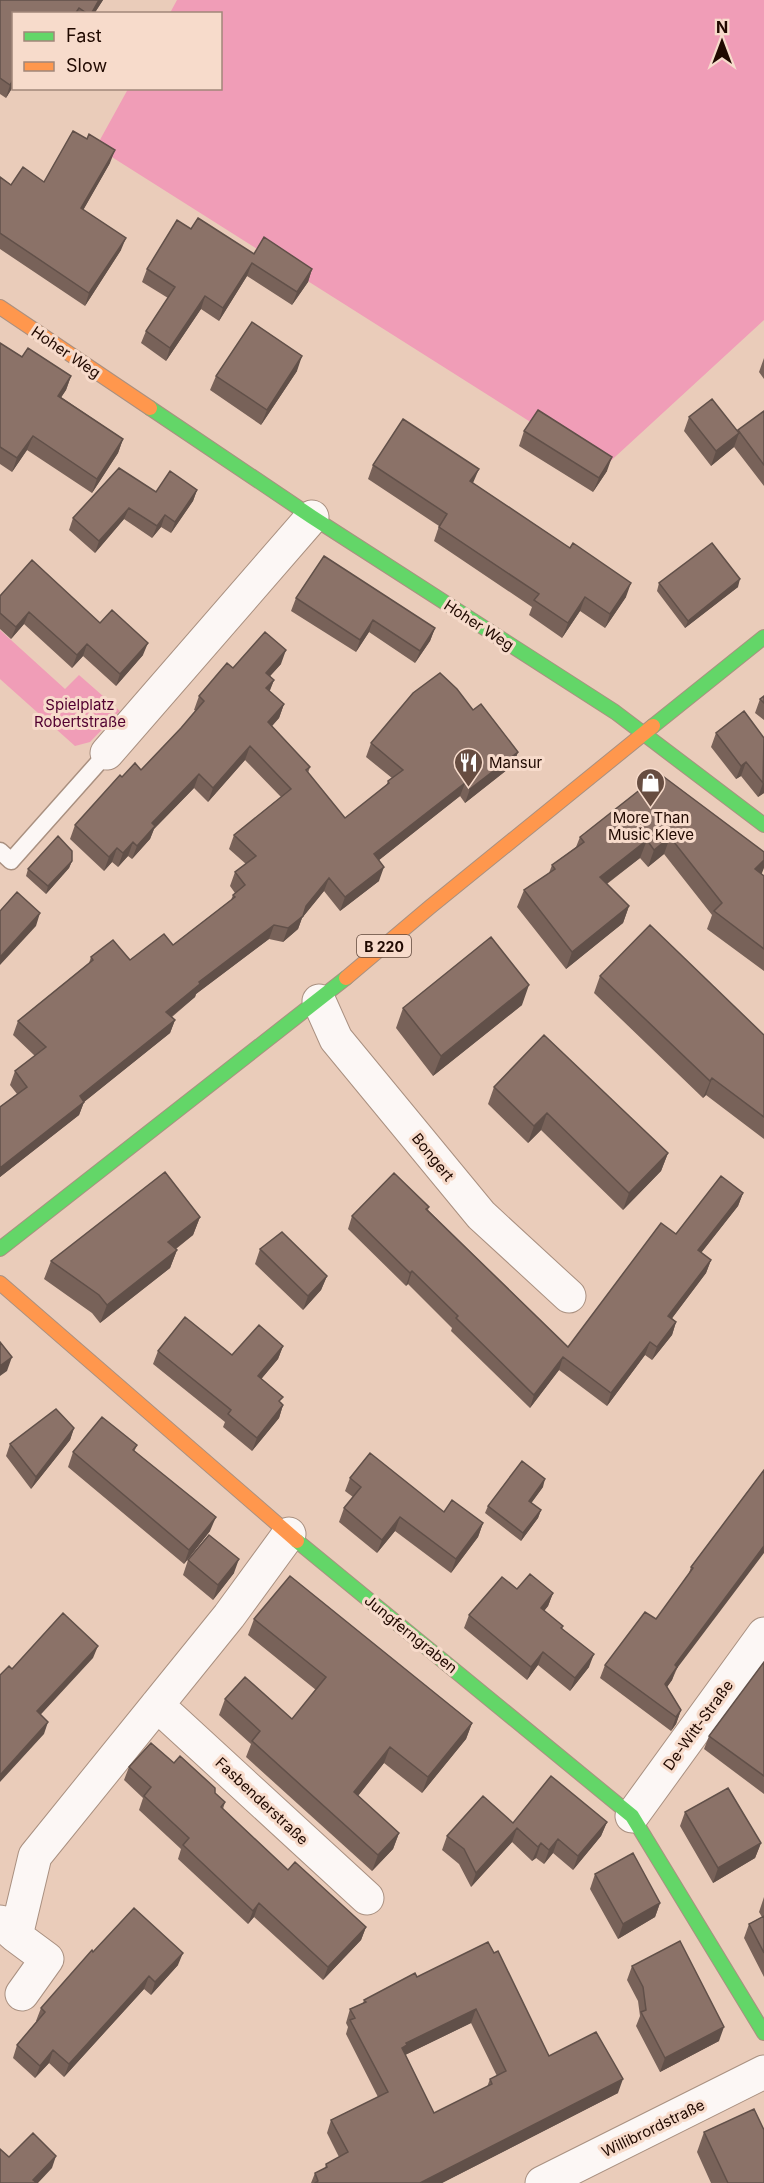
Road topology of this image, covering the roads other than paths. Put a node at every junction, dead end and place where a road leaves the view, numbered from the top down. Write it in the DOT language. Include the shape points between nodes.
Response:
graph roads {
  1 [pos="0,307"];
  2 [pos="312,517"];
  3 [pos="764,637"];
  4 [pos="645,734"];
  5 [pos="107,753"];
  6 [pos="764,825"];
  7 [pos="0,851"];
  8 [pos="319,1001"];
  9 [pos="0,1249"];
  10 [pos="0,1283"];
  11 [pos="569,1296"];
  12 [pos="289,1534"];
  13 [pos="764,1634"];
  14 [pos="157,1705"];
  15 [pos="632,1816"];
  16 [pos="367,1898"];
  17 [pos="8,1929"];
  18 [pos="22,1994"];
  19 [pos="764,2033"];
  20 [pos="764,2072"];
  21 [pos="542,2183"];
  1 -- 2 [label="street, Hoher Weg"];
  2 -- 4 [label="street, Hoher Weg"];
  2 -- 5 [label="street"];
  3 -- 4 [label="street, B 220"];
  4 -- 6 [label="street, Hoher Weg"];
  4 -- 8 [label="street, B 220"];
  5 -- 7 [label="lane" via="11,861"];
  8 -- 9 [label="street, B 220"];
  8 -- 11 [label="street, Bongert" via="336,1039 481,1215"];
  10 -- 12 [label="street, Jungferngraben"];
  12 -- 14 [label="street"];
  12 -- 15 [label="street, Jungferngraben"];
  13 -- 15 [label="street, De-Witt-Straße"];
  14 -- 16 [label="street, Fasbenderstraße"];
  14 -- 17 [label="street" via="35,1856"];
  15 -- 19 [label="street, Jungferngraben"];
  17 -- 18 [label="street" via="47,1959"];
  20 -- 21 [label="street, Willibrordstraße"];
}
